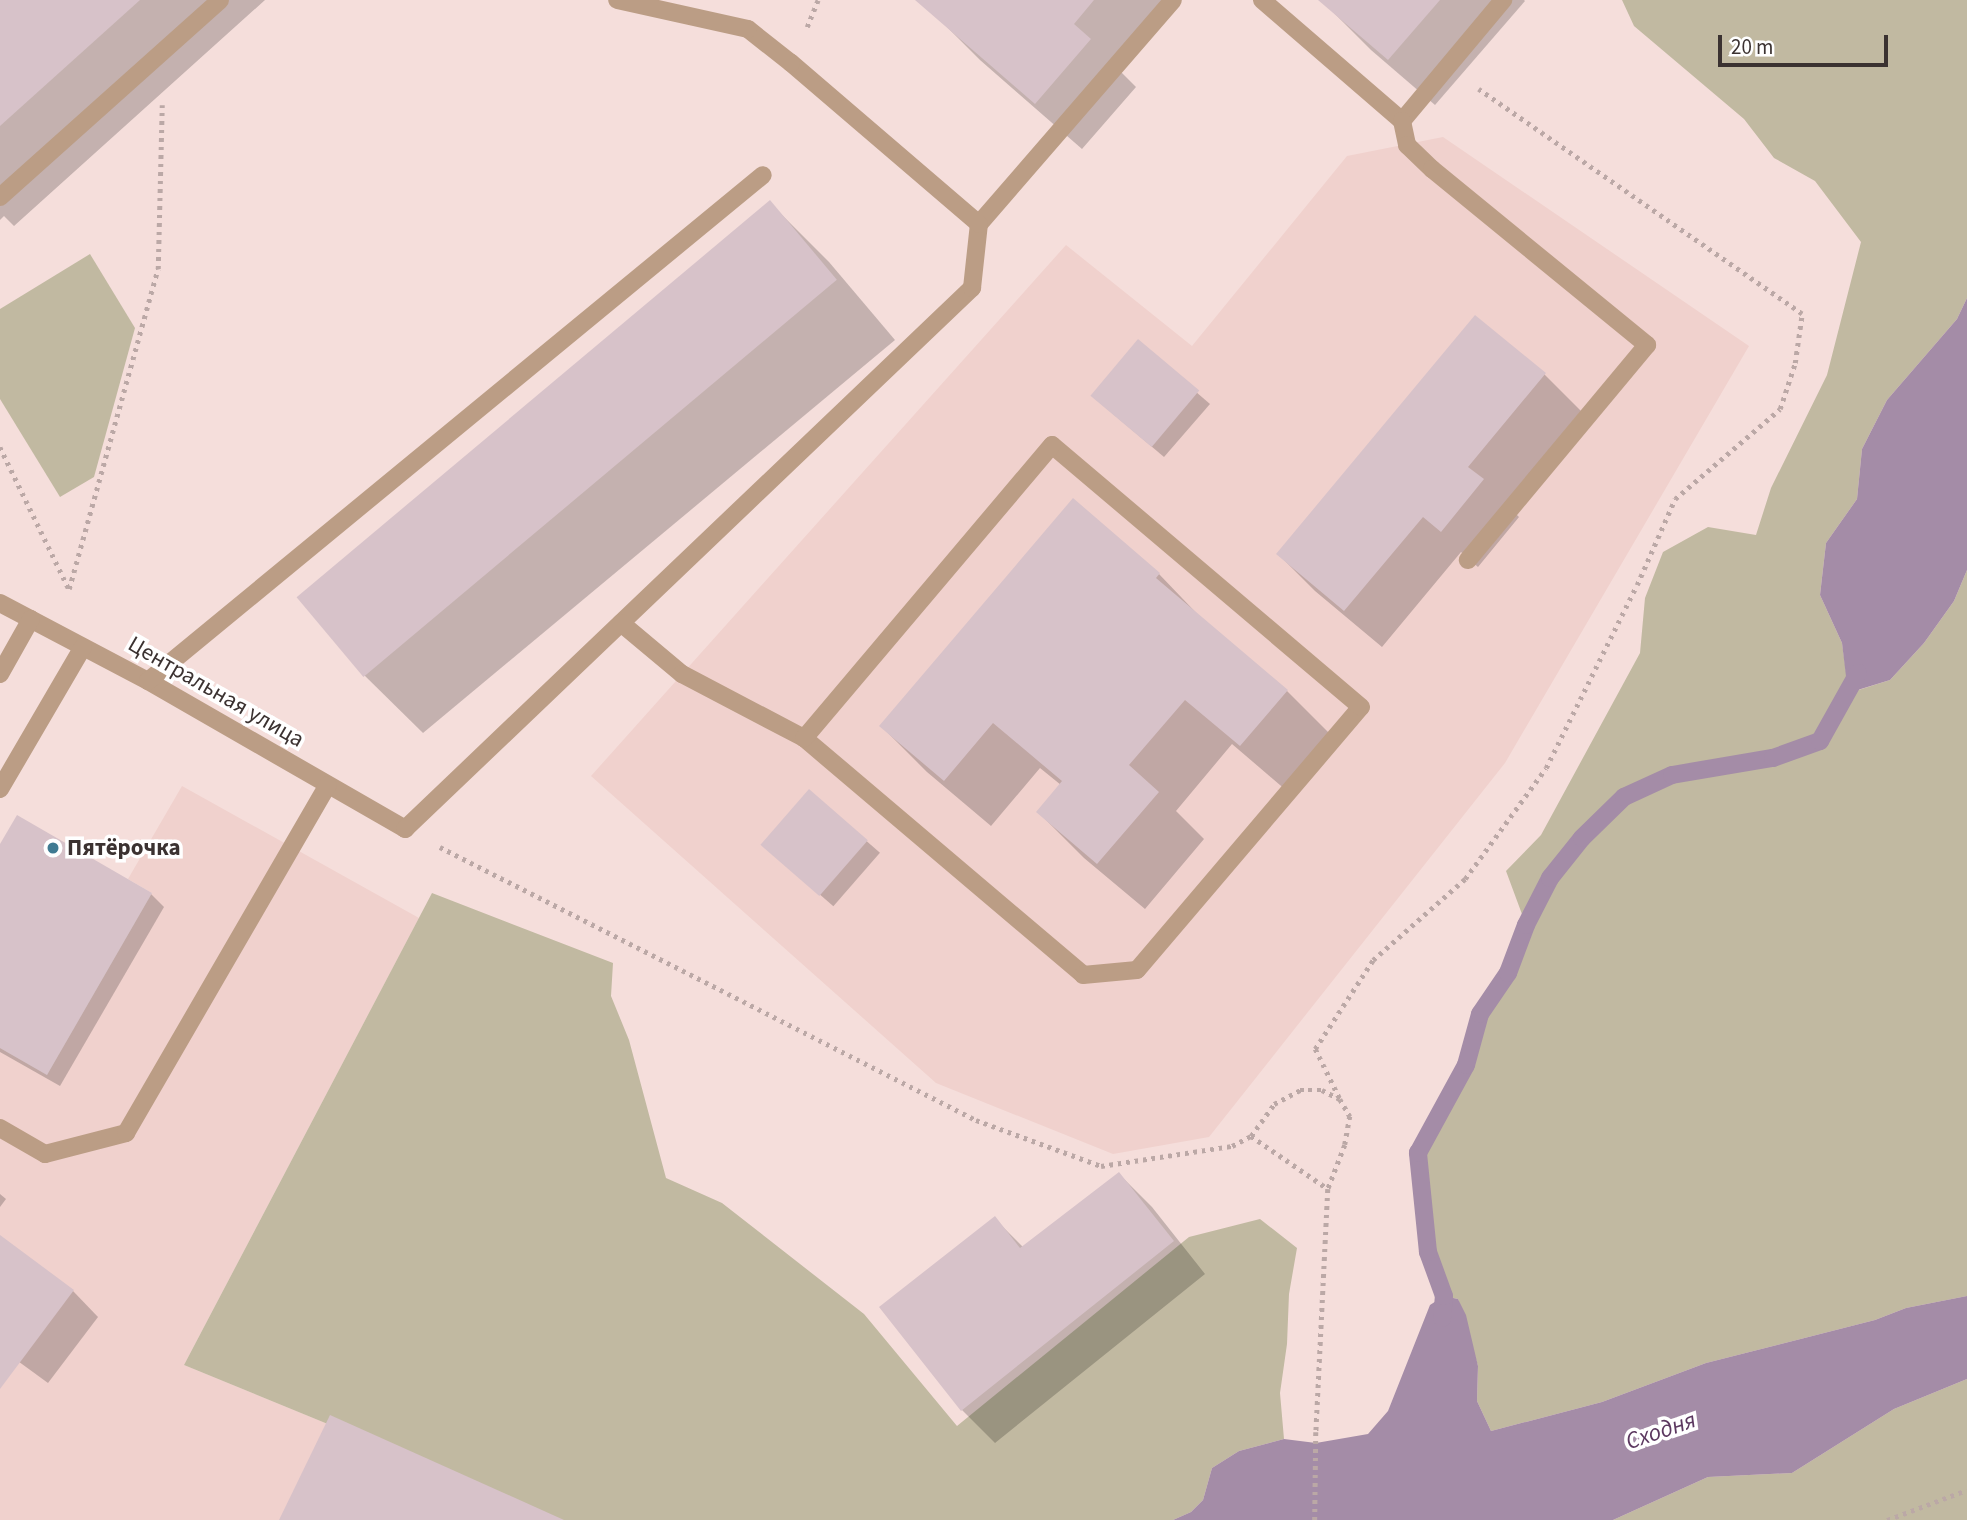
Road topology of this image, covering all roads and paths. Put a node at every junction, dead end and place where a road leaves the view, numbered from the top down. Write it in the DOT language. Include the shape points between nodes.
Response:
graph roads {
  1 [pos="220,0"];
  2 [pos="617,0"];
  3 [pos="1173,0"];
  4 [pos="1262,0"];
  5 [pos="1503,0"];
  6 [pos="163,51"];
  7 [pos="1448,68"];
  8 [pos="1402,121"];
  9 [pos="763,174"];
  10 [pos="0,197"];
  11 [pos="979,223"];
  12 [pos="0,447"];
  13 [pos="1468,560"];
  14 [pos="69,589"];
  15 [pos="0,603"];
  16 [pos="32,619"];
  17 [pos="621,623"];
  18 [pos="83,647"];
  19 [pos="102,656"];
  20 [pos="0,674"];
  21 [pos="148,681"];
  22 [pos="804,738"];
  23 [pos="328,785"];
  24 [pos="0,789"];
  25 [pos="405,829"];
  26 [pos="1340,1099"];
  27 [pos="0,1128"];
  28 [pos="1251,1136"];
  29 [pos="1328,1189"];
  30 [pos="1967,1490"];
  31 [pos="1315,1520"];
  32 [pos="1887,1520"];
  1 -- 6 [label="street"];
  2 -- 11 [label="street" via="748,29"];
  3 -- 11 [label="street"];
  4 -- 8 [label="street"];
  5 -- 7 [label="street"];
  6 -- 10 [label="street"];
  6 -- 14 [label="path" via="159,269"];
  7 -- 8 [label="street"];
  7 -- 26 [label="path" via="1802,314 1795,363 1780,409 1675,499 1546,768 1465,879 1373,960 1315,1049"];
  8 -- 13 [label="street" via="1407,145 1432,169 1647,345"];
  9 -- 21 [label="street"];
  11 -- 17 [label="street" via="972,289"];
  12 -- 14 [label="path"];
  14 -- 19 [label="path"];
  15 -- 16 [label="street, Центральная улица"];
  16 -- 18 [label="street, Центральная улица"];
  16 -- 20 [label="street"];
  17 -- 22 [label="street" via="682,674"];
  17 -- 25 [label="street"];
  18 -- 19 [label="street, Центральная улица"];
  18 -- 24 [label="street"];
  19 -- 21 [label="street, Центральная улица"];
  21 -- 23 [label="street, Центральная улица"];
  22 -- 22 [label="street" via="1083,975 1137,970 1361,707 1052,445"];
  23 -- 25 [label="street, Центральная улица"];
  23 -- 27 [label="street" via="126,1133 45,1154"];
  25 -- 28 [label="path" via="976,1120 1101,1166 1232,1146"];
  26 -- 28 [label="path" via="1322,1090 1300,1090 1274,1104"];
  26 -- 29 [label="path" via="1350,1116 1345,1145"];
  28 -- 29 [label="path"];
  29 -- 31 [label="path"];
  30 -- 32 [label="path"];
}
